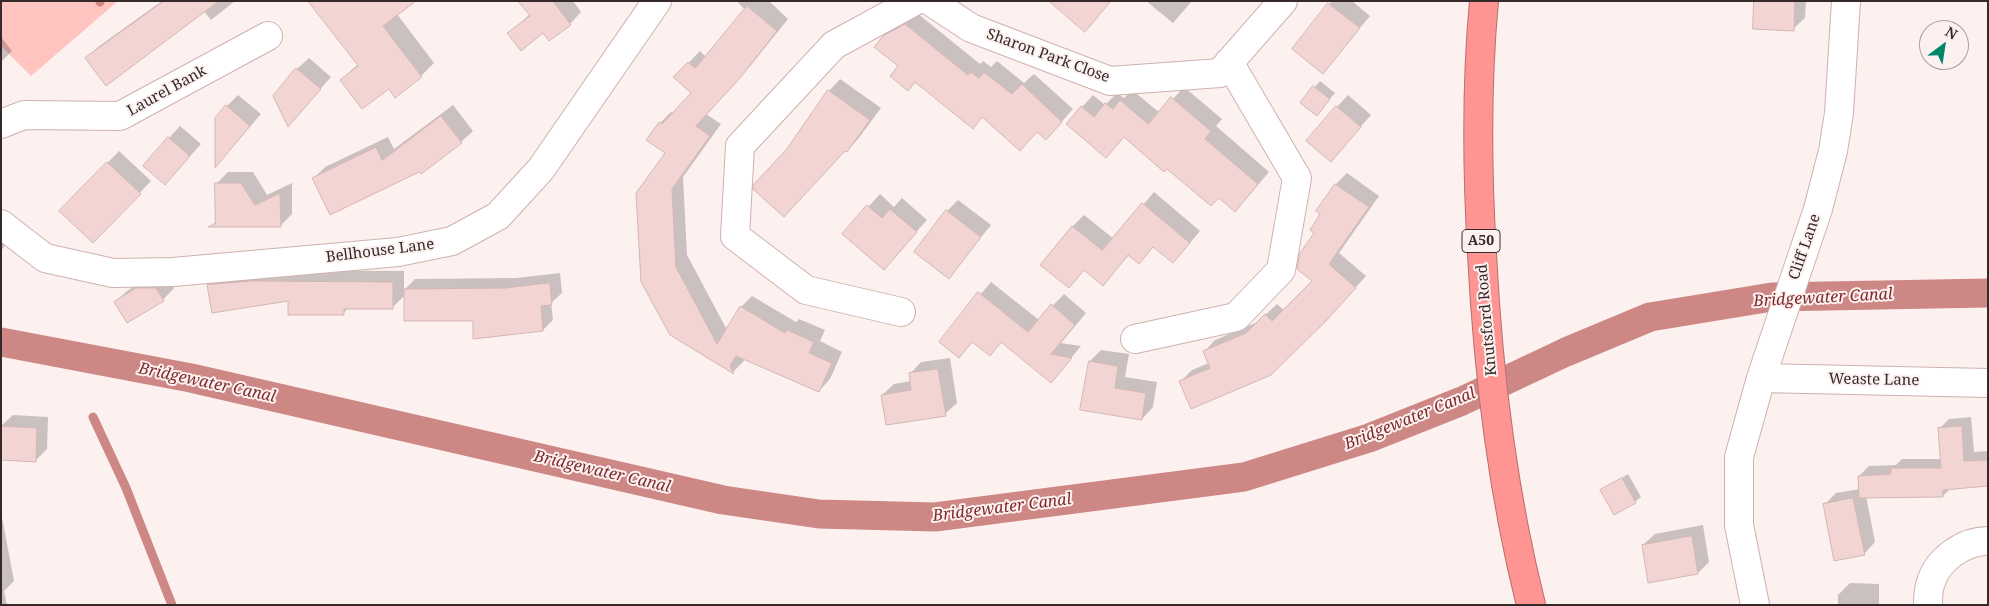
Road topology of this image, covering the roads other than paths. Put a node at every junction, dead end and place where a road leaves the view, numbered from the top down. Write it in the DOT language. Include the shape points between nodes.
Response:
graph roads {
  1 [pos="656,1"];
  2 [pos="915,1"];
  3 [pos="930,1"];
  4 [pos="1283,1"];
  5 [pos="1484,1"];
  6 [pos="1846,1"];
  7 [pos="268,36"];
  8 [pos="1229,62"];
  9 [pos="1,124"];
  10 [pos="1,224"];
  11 [pos="901,312"];
  12 [pos="1134,339"];
  13 [pos="1761,378"];
  14 [pos="1988,383"];
  15 [pos="1988,541"];
  16 [pos="1531,605"];
  17 [pos="1755,605"];
  18 [pos="1928,605"];
  1 -- 10 [label="street, Bellhouse Lane" via="541,169 498,216 452,241 398,252 173,272 113,273 45,258"];
  2 -- 11 [label="street" via="834,45 740,146 735,236 806,290"];
  3 -- 8 [label="street, Sharon Park Close" via="970,28 1110,81 1220,73"];
  4 -- 8 [label="street, Sharon Park Close"];
  5 -- 16 [label="highway, Knutsford Road / A50" via="1478,63 1477,161 1485,322 1498,434 1520,562"];
  6 -- 13 [label="street, Cliff Lane" via="1839,113 1833,151 1818,208"];
  7 -- 9 [label="street, Laurel Bank" via="120,116 24,114"];
  8 -- 12 [label="street" via="1297,178 1281,270 1236,317"];
  13 -- 14 [label="street, Weaste Lane"];
  13 -- 17 [label="street, Cliff Lane" via="1739,457 1739,525"];
  15 -- 18 [label="street" via="1956,551 1938,566 1930,582"];
}
